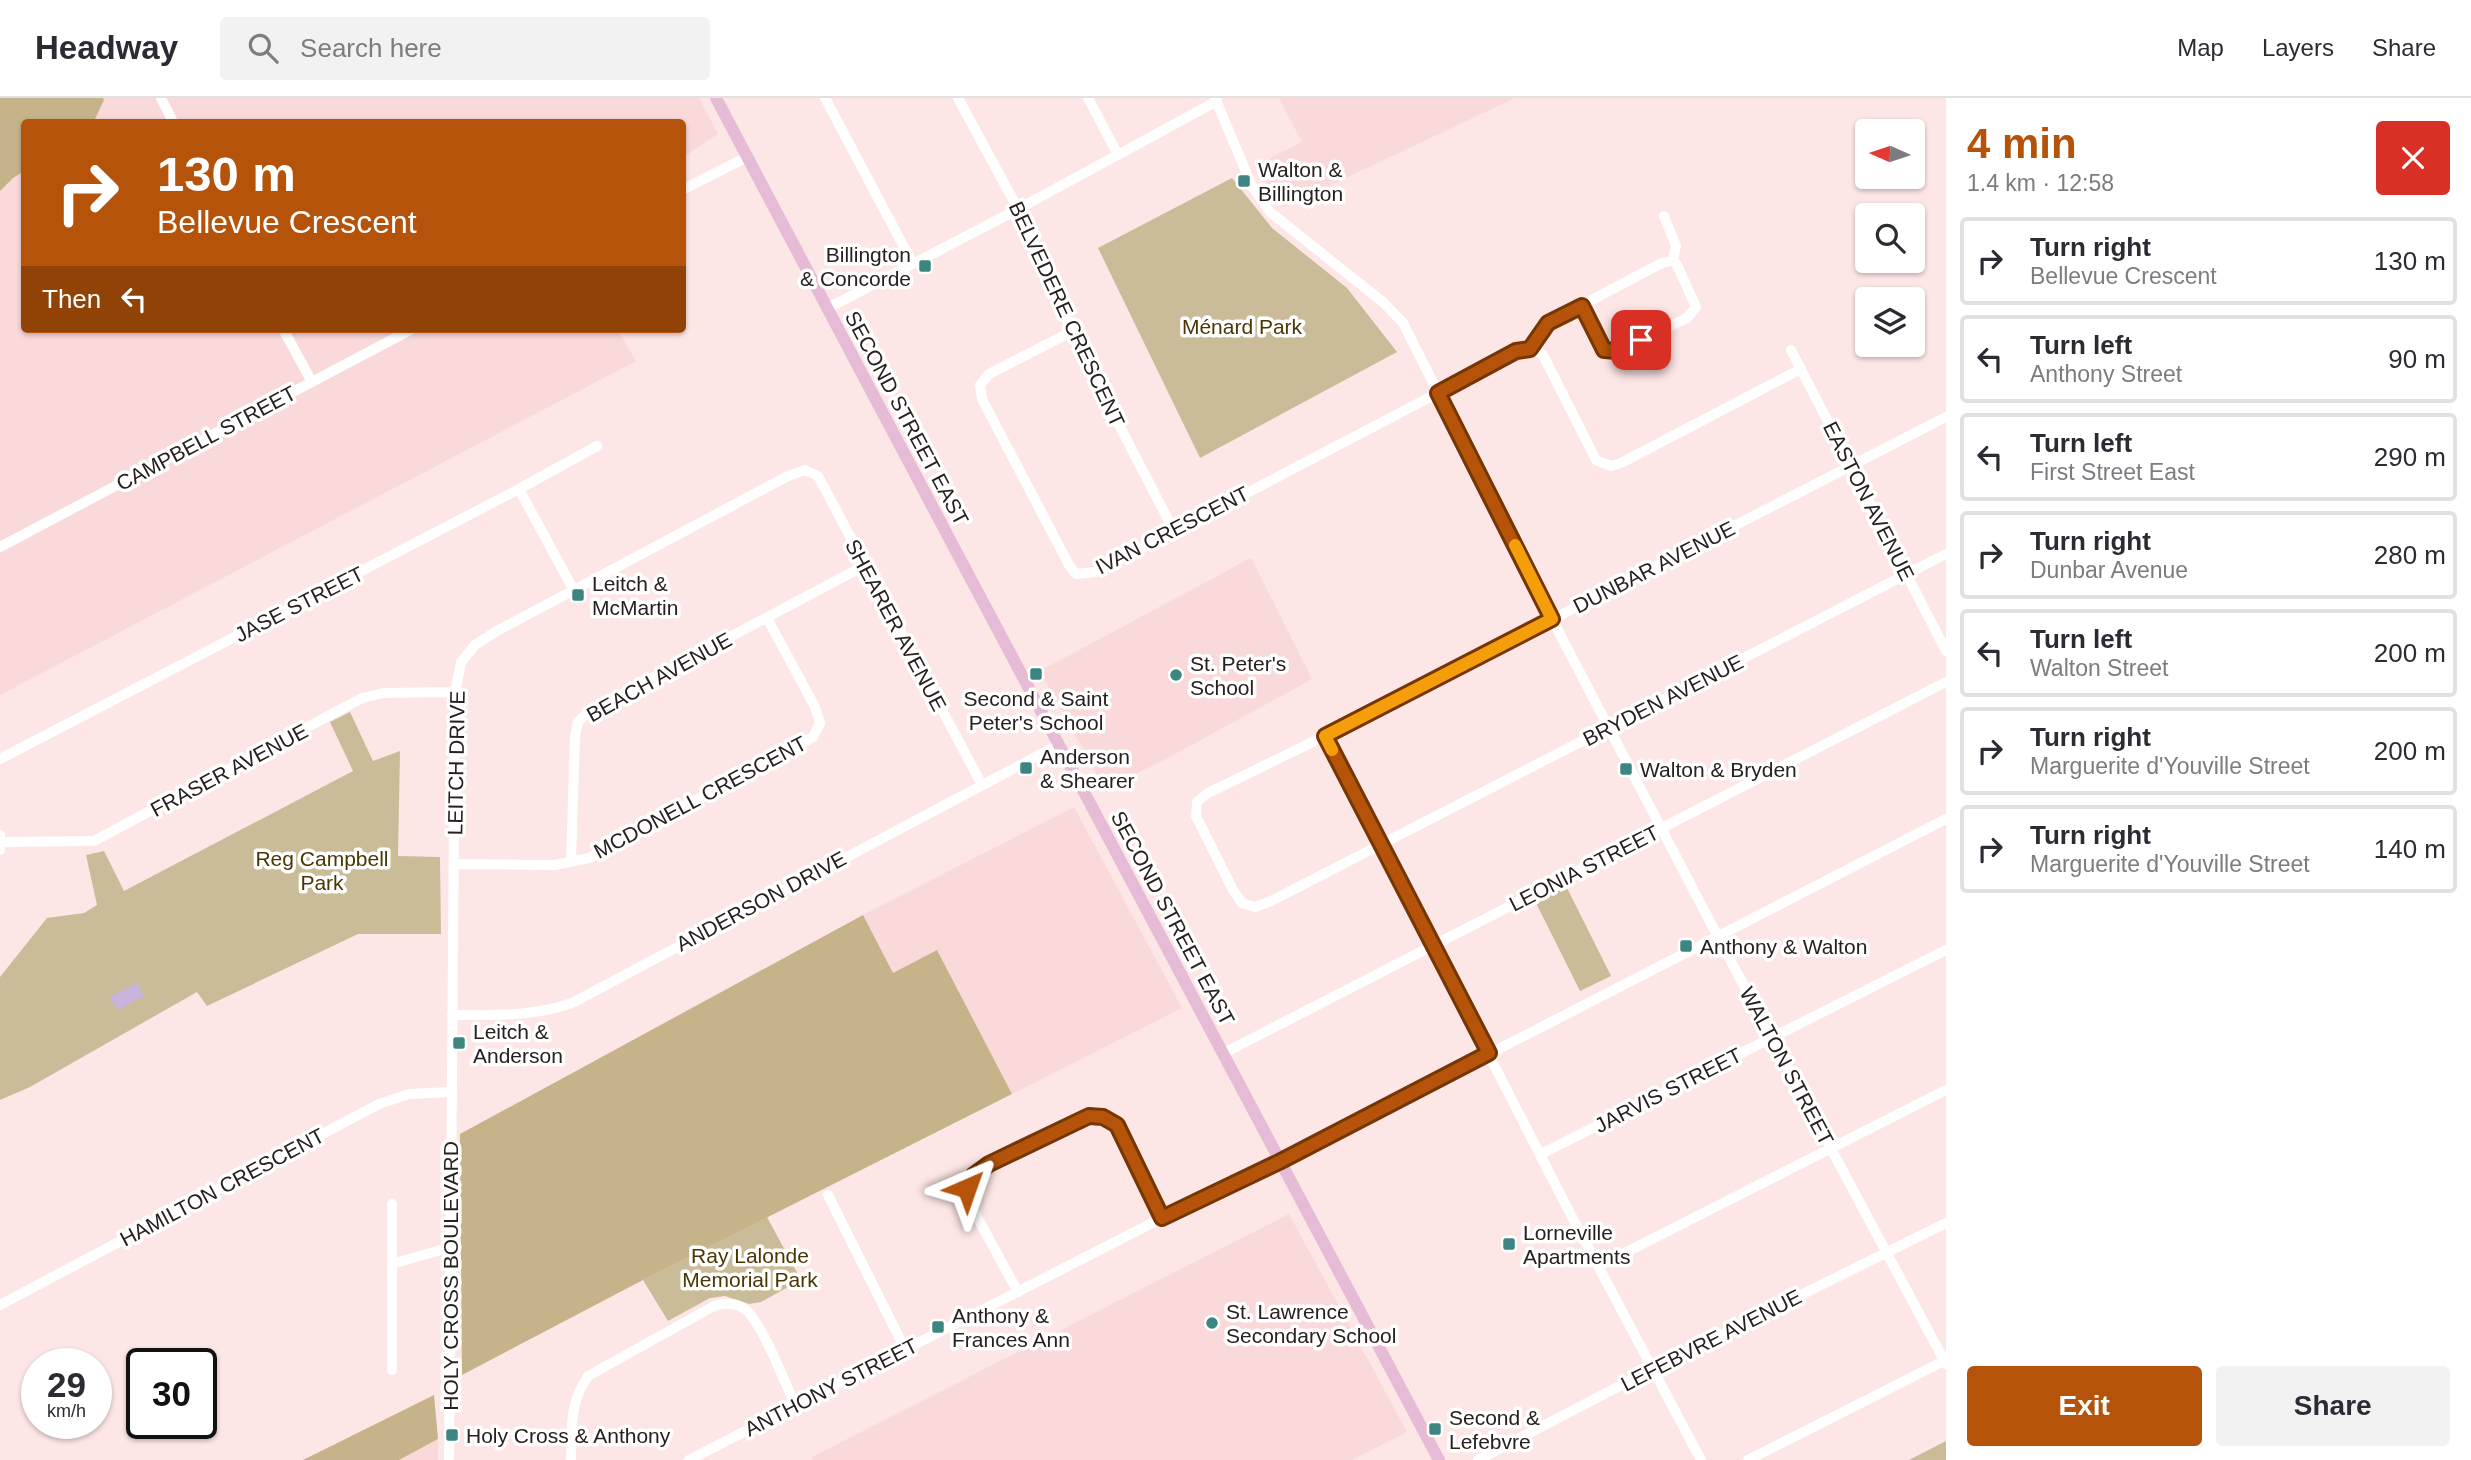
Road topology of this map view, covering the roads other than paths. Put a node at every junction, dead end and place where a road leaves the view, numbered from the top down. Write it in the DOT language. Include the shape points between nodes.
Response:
graph roads {
  1 [pos="161,98"];
  2 [pos="716,98"];
  3 [pos="824,98"];
  4 [pos="958,98"];
  5 [pos="1088,98"];
  6 [pos="1216,100"];
  7 [pos="172,119"];
  8 [pos="1118,155"];
  9 [pos="747,157"];
  10 [pos="686,188"];
  11 [pos="1018,209"];
  12 [pos="1664,216"];
  13 [pos="1672,260"];
  14 [pos="913,264"];
  15 [pos="1582,306"];
  16 [pos="828,308"];
  17 [pos="1071,332"];
  18 [pos="285,333"];
  19 [pos="404,333"];
  20 [pos="1530,349"];
  21 [pos="1791,351"];
  22 [pos="1801,369"];
  23 [pos="312,382"];
  24 [pos="1438,393"];
  25 [pos="1946,417"];
  26 [pos="597,446"];
  27 [pos="1852,466"];
  28 [pos="805,470"];
  29 [pos="519,489"];
  30 [pos="1174,531"];
  31 [pos="0,547"];
  32 [pos="1946,554"];
  33 [pos="864,566"];
  34 [pos="1907,575"];
  35 [pos="573,589"];
  36 [pos="767,618"];
  37 [pos="1552,619"];
  38 [pos="1946,651"];
  39 [pos="1946,682"];
  40 [pos="455,692"];
  41 [pos="1609,728"];
  42 [pos="1325,736"];
  43 [pos="1058,745"];
  44 [pos="0,759"];
  45 [pos="982,785"];
  46 [pos="1946,819"];
  47 [pos="1662,828"];
  48 [pos="1,843"];
  49 [pos="1380,845"];
  50 [pos="571,862"];
  51 [pos="454,864"];
  52 [pos="1718,937"];
  53 [pos="1433,945"];
  54 [pos="1946,950"];
  55 [pos="452,1016"];
  56 [pos="1772,1038"];
  57 [pos="1489,1053"];
  58 [pos="1222,1054"];
  59 [pos="1946,1090"];
  60 [pos="451,1092"];
  61 [pos="1832,1149"];
  62 [pos="1541,1154"];
  63 [pos="1279,1162"];
  64 [pos="828,1195"];
  65 [pos="392,1204"];
  66 [pos="1162,1218"];
  67 [pos="1946,1223"];
  68 [pos="451,1247"];
  69 [pos="1887,1253"];
  70 [pos="392,1264"];
  71 [pos="1599,1266"];
  72 [pos="1018,1292"];
  73 [pos="0,1305"];
  74 [pos="905,1349"];
  75 [pos="1945,1362"];
  76 [pos="1652,1369"];
  77 [pos="391,1370"];
  78 [pos="796,1406"];
  79 [pos="449,1460"];
  80 [pos="571,1460"];
  81 [pos="689,1460"];
  82 [pos="1439,1460"];
  83 [pos="1478,1460"];
  84 [pos="1701,1460"];
  85 [pos="1748,1460"];
  1 -- 7 [label="street"];
  2 -- 9 [label="main road, SECOND STREET EAST"];
  3 -- 14 [label="street"];
  4 -- 11 [label="street, BELVEDERE CRESCENT"];
  5 -- 8 [label="street"];
  6 -- 8 [label="street"];
  6 -- 24 [label="street, WALTON STREET" via="1252,186 1270,212 1403,323"];
  8 -- 11 [label="street"];
  9 -- 10 [label="street"];
  9 -- 16 [label="main road, SECOND STREET EAST"];
  11 -- 14 [label="street"];
  11 -- 17 [label="street, BELVEDERE CRESCENT" via="1054,282"];
  12 -- 13 [label="street" via="1676,246"];
  13 -- 15 [label="street"];
  13 -- 15 [label="street" via="1696,307 1687,318 1618,351 1604,350"];
  14 -- 16 [label="street"];
  15 -- 20 [label="street" via="1548,323"];
  16 -- 43 [label="main road, SECOND STREET EAST"];
  17 -- 30 [label="street, BELVEDERE CRESCENT"];
  17 -- 30 [label="street, IVAN CRESCENT" via="989,374 980,385 982,399 1076,574 1096,572"];
  18 -- 23 [label="street"];
  19 -- 23 [label="street, CAMPBELL STREET"];
  20 -- 22 [label="street" via="1542,355 1596,460 1611,466"];
  20 -- 24 [label="street, IVAN CRESCENT" via="1516,351"];
  21 -- 22 [label="street, EASTON AVENUE"];
  22 -- 27 [label="street, EASTON AVENUE"];
  23 -- 31 [label="street, CAMPBELL STREET"];
  24 -- 30 [label="street, IVAN CRESCENT"];
  24 -- 37 [label="street, WALTON STREET"];
  25 -- 27 [label="street, DUNBAR AVENUE"];
  26 -- 29 [label="street, JASE STREET"];
  27 -- 34 [label="street, EASTON AVENUE"];
  27 -- 37 [label="street, DUNBAR AVENUE"];
  28 -- 33 [label="street, SHEARER AVENUE" via="818,476"];
  28 -- 35 [label="street, LEITCH DRIVE"];
  29 -- 35 [label="street"];
  29 -- 44 [label="street, JASE STREET"];
  32 -- 34 [label="street, BRYDEN AVENUE"];
  33 -- 36 [label="street, BEACH AVENUE"];
  33 -- 45 [label="street, SHEARER AVENUE"];
  34 -- 38 [label="street, EASTON AVENUE"];
  34 -- 41 [label="street, BRYDEN AVENUE"];
  35 -- 40 [label="street, LEITCH DRIVE" via="475,645 461,663"];
  36 -- 50 [label="street, BEACH AVENUE" via="588,712 579,722"];
  36 -- 50 [label="street, MCDONELL CRESCENT" via="815,706 820,723 813,737 598,853"];
  37 -- 41 [label="street, WALTON STREET"];
  37 -- 42 [label="street, DUNBAR AVENUE"];
  39 -- 47 [label="street, LEONIA STREET"];
  40 -- 48 [label="street, FRASER AVENUE" via="383,692 362,698 94,841"];
  40 -- 51 [label="street, LEITCH DRIVE"];
  41 -- 47 [label="street, WALTON STREET"];
  41 -- 49 [label="street, BRYDEN AVENUE"];
  42 -- 49 [label="street"];
  42 -- 49 [label="street, DUNBAR AVENUE" via="1197,802 1196,816 1233,890 1242,903 1255,906"];
  43 -- 45 [label="street, ANDERSON DRIVE"];
  43 -- 58 [label="main road, SECOND STREET EAST"];
  45 -- 55 [label="street, ANDERSON DRIVE" via="572,1003 523,1015"];
  46 -- 52 [label="street, ANTHONY STREET"];
  47 -- 52 [label="street, WALTON STREET"];
  47 -- 53 [label="street, LEONIA STREET"];
  49 -- 53 [label="street"];
  50 -- 51 [label="street, MCDONELL CRESCENT"];
  51 -- 55 [label="street, LEITCH DRIVE"];
  52 -- 56 [label="street, WALTON STREET"];
  52 -- 57 [label="street, ANTHONY STREET"];
  53 -- 57 [label="street"];
  53 -- 58 [label="street, LEONIA STREET"];
  54 -- 56 [label="street, JARVIS STREET"];
  55 -- 60 [label="street, LEITCH DRIVE"];
  56 -- 61 [label="street, WALTON STREET"];
  56 -- 62 [label="street, JARVIS STREET"];
  57 -- 62 [label="street"];
  57 -- 63 [label="street, ANTHONY STREET"];
  58 -- 63 [label="main road, SECOND STREET EAST"];
  59 -- 61 [label="street"];
  60 -- 68 [label="street, HOLY CROSS BOULEVARD"];
  60 -- 73 [label="street, HAMILTON CRESCENT" via="408,1094 379,1104"];
  61 -- 69 [label="street, WALTON STREET"];
  61 -- 71 [label="street"];
  62 -- 71 [label="street"];
  63 -- 66 [label="street, ANTHONY STREET"];
  63 -- 82 [label="main road, SECOND STREET EAST"];
  64 -- 74 [label="street"];
  65 -- 70 [label="street"];
  66 -- 72 [label="street, ANTHONY STREET"];
  66 -- 72 [label="street" via="1117,1125 1103,1117 1089,1116 989,1164 974,1175 967,1188 970,1204"];
  67 -- 69 [label="street, LEFEBVRE AVENUE"];
  68 -- 70 [label="street"];
  68 -- 79 [label="street, HOLY CROSS BOULEVARD"];
  69 -- 75 [label="street, WALTON STREET"];
  69 -- 76 [label="street, LEFEBVRE AVENUE"];
  70 -- 77 [label="street"];
  71 -- 76 [label="street"];
  72 -- 74 [label="street, ANTHONY STREET"];
  74 -- 78 [label="street, ANTHONY STREET"];
  75 -- 85 [label="street"];
  76 -- 83 [label="street, LEFEBVRE AVENUE"];
  76 -- 84 [label="street"];
  78 -- 80 [label="street" via="756,1321 743,1308 727,1302 588,1376 572,1410"];
  78 -- 81 [label="street, ANTHONY STREET"];
}
